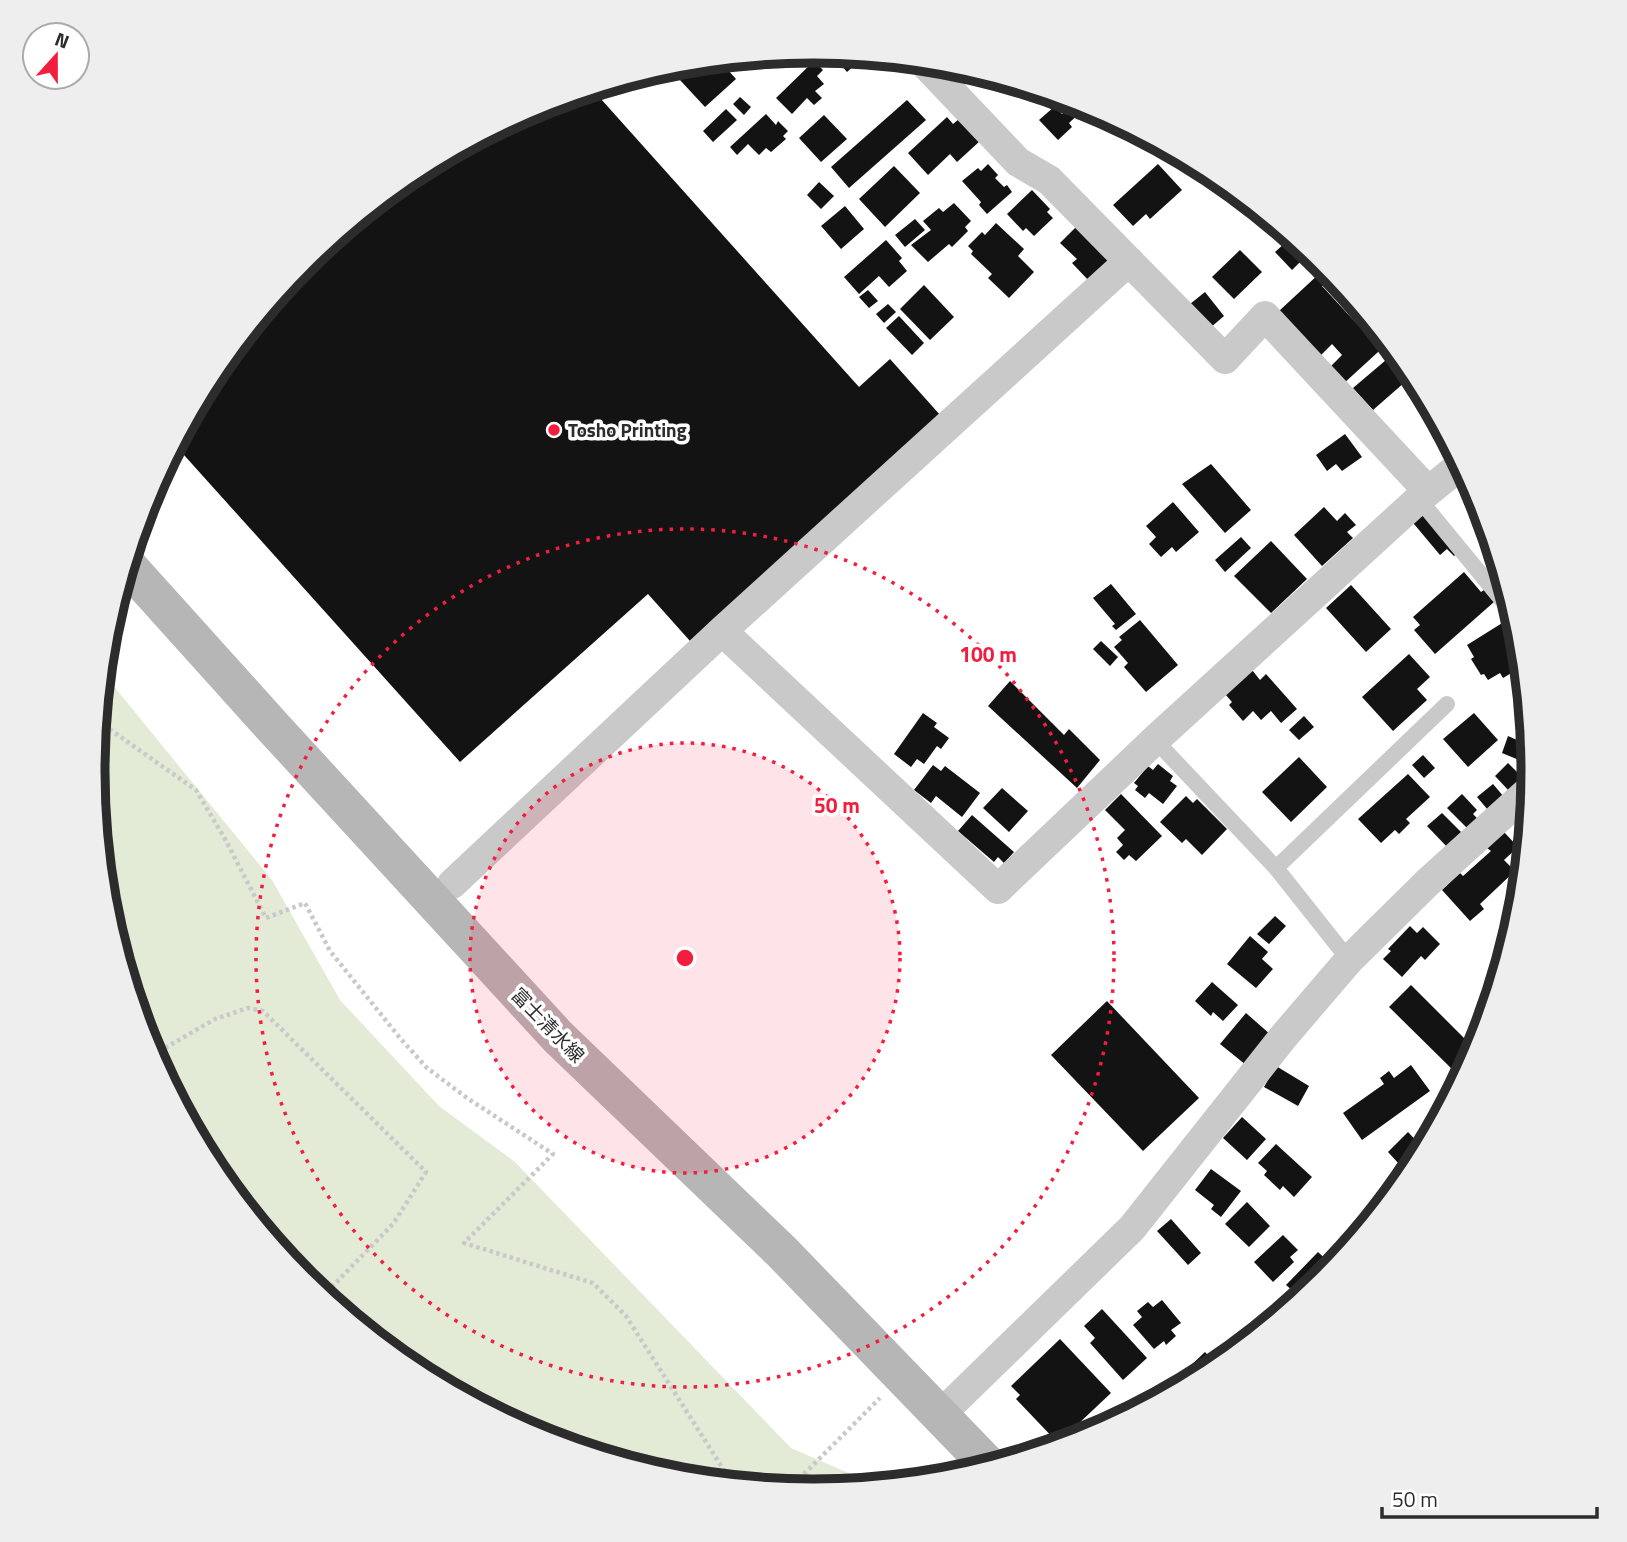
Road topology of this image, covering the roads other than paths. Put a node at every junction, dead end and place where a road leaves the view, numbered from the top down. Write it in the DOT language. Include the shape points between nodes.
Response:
graph roads {
  1 [pos="934,74"];
  2 [pos="1129,261"];
  3 [pos="1454,471"];
  4 [pos="1424,495"];
  5 [pos="134,573"];
  6 [pos="1498,594"];
  7 [pos="722,631"];
  8 [pos="1447,704"];
  9 [pos="1154,740"];
  10 [pos="1520,798"];
  11 [pos="1276,868"];
  12 [pos="453,884"];
  13 [pos="1349,960"];
  14 [pos="940,1415"];
  15 [pos="982,1458"];
  1 -- 2 [label="street" via="1018,162 1049,180"];
  2 -- 4 [label="street" via="1225,359 1265,316"];
  2 -- 7 [label="street"];
  3 -- 4 [label="street"];
  4 -- 6 [label="lane"];
  4 -- 9 [label="street"];
  5 -- 14 [label="main road, 富士清水線" via="558,1037 782,1252"];
  7 -- 9 [label="street" via="998,889"];
  7 -- 12 [label="street"];
  8 -- 11 [label="lane"];
  9 -- 11 [label="lane"];
  10 -- 13 [label="street"];
  11 -- 13 [label="lane"];
  13 -- 14 [label="street" via="1132,1228"];
  14 -- 15 [label="main road, 富士清水線"];
}
